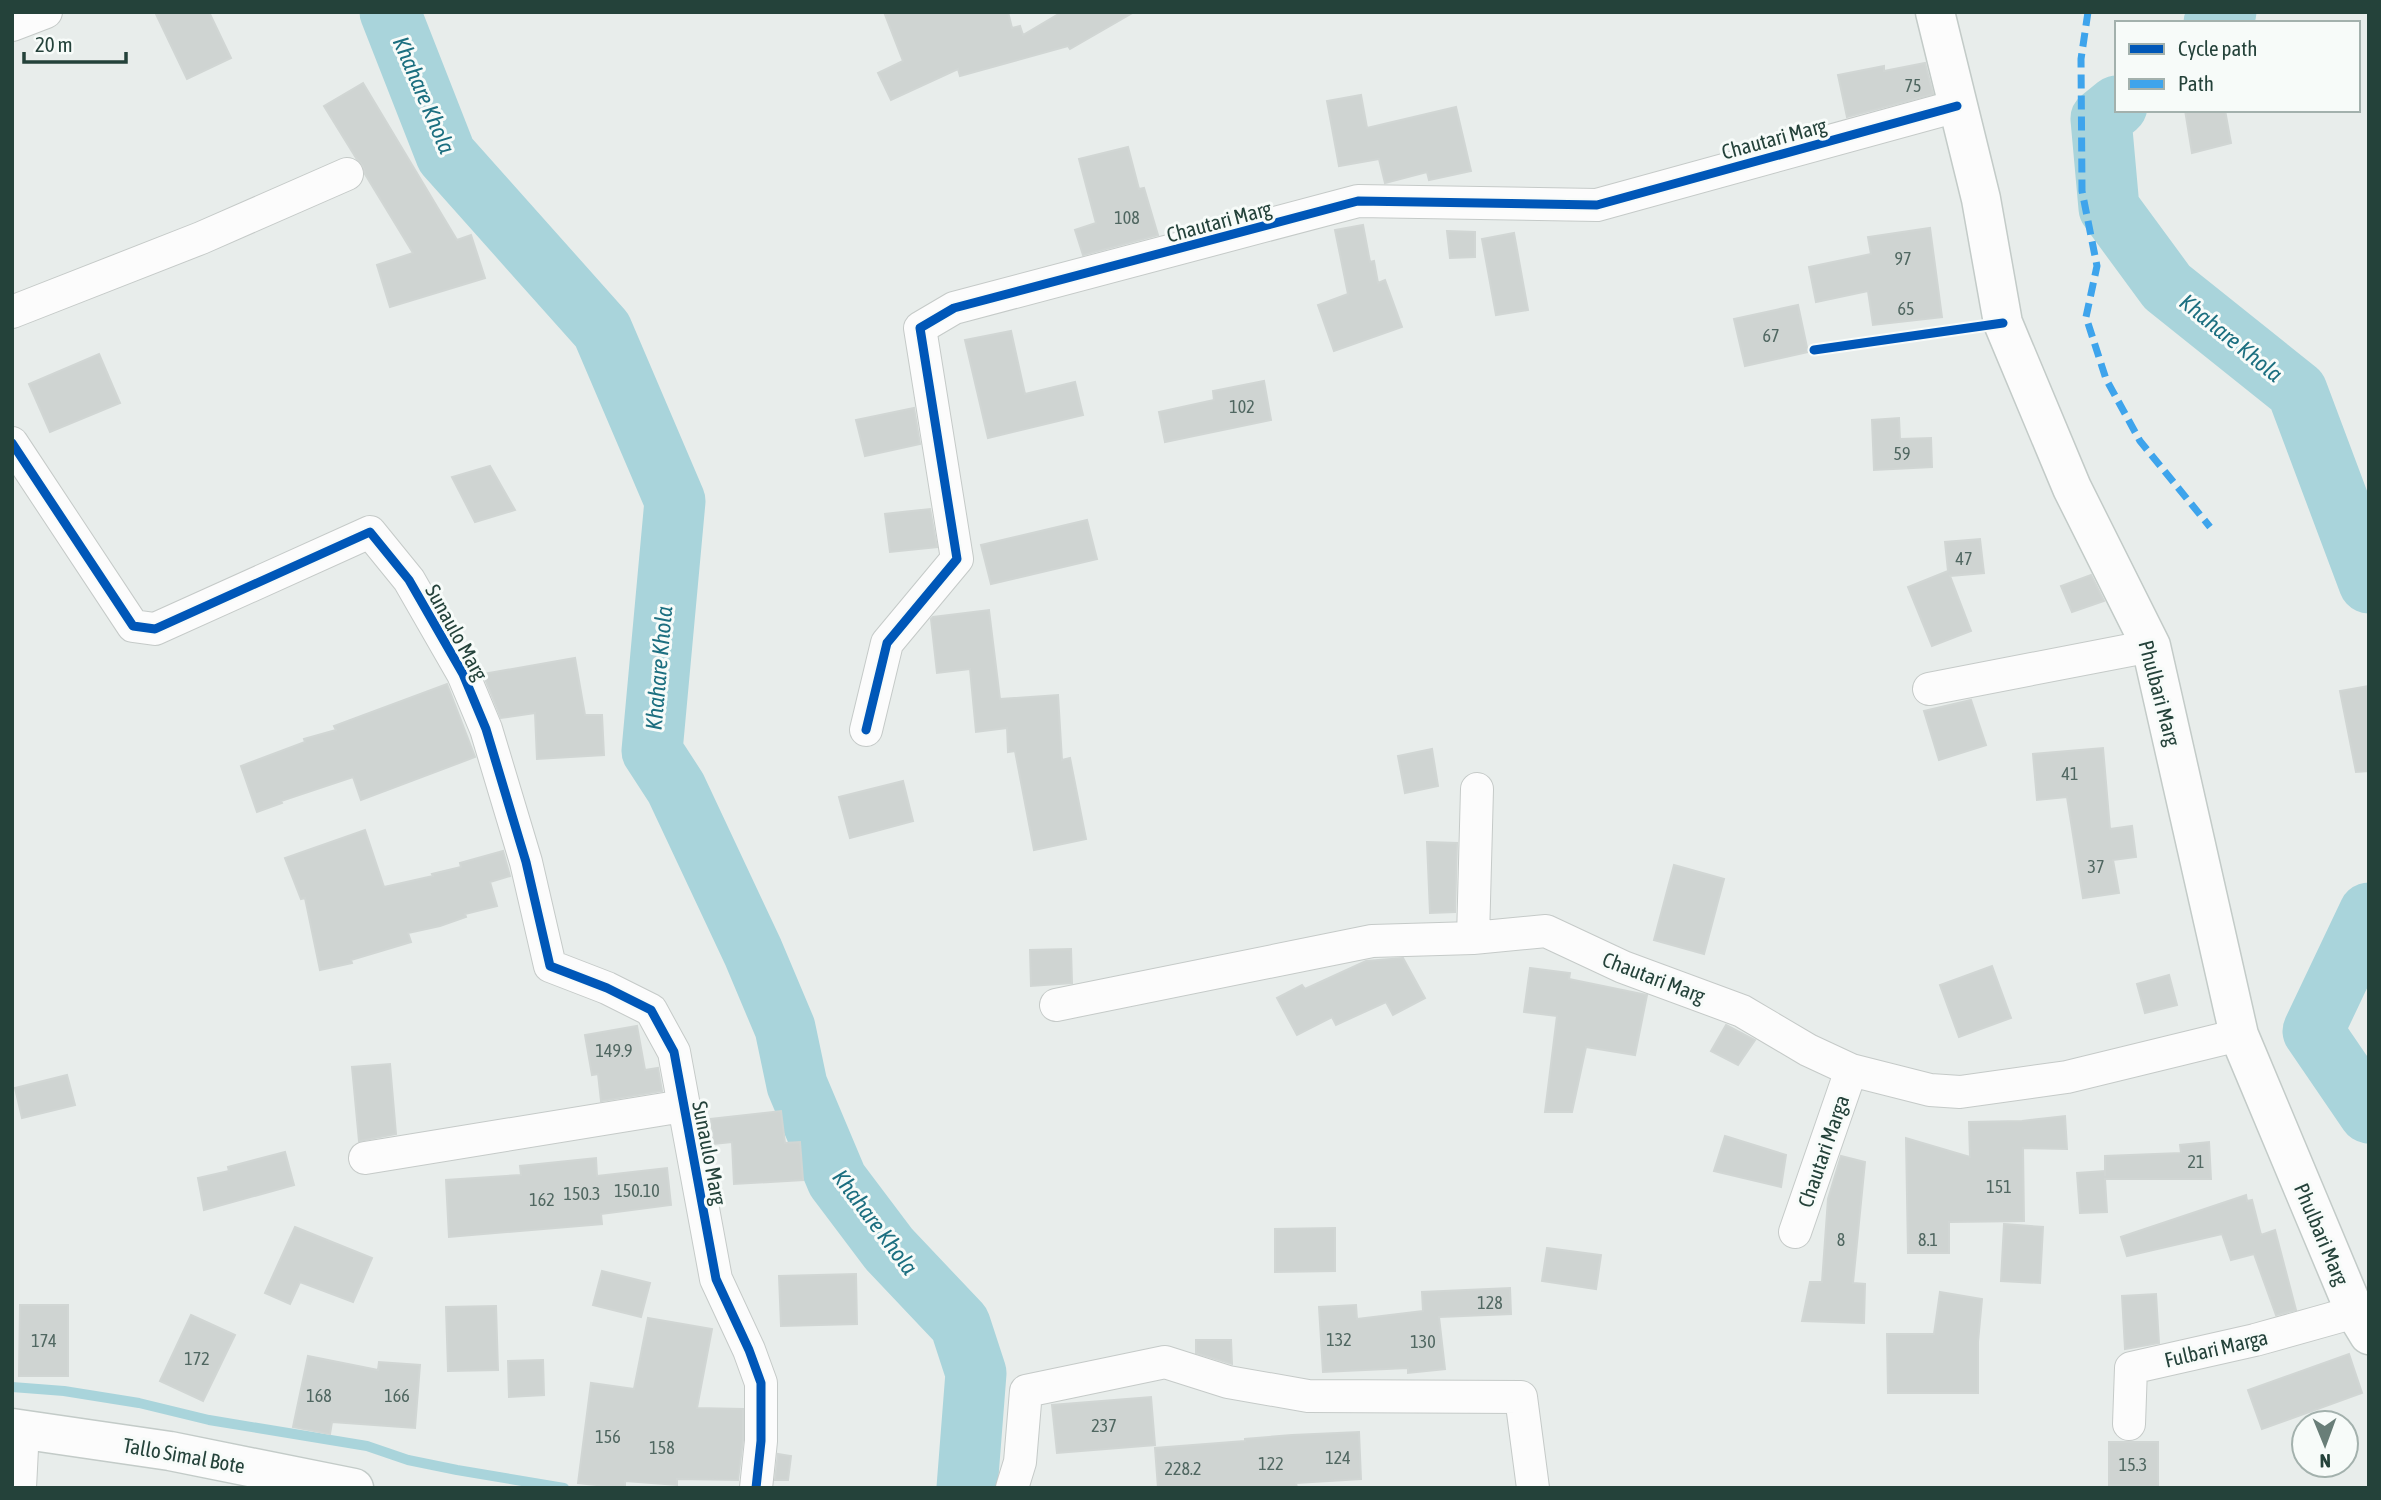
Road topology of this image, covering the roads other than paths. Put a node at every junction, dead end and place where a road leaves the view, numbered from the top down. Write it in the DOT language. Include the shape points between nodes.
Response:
graph roads {
  1 [pos="46,12"];
  2 [pos="1936,12"];
  3 [pos="12,25"];
  4 [pos="1957,106"];
  5 [pos="347,174"];
  6 [pos="12,312"];
  7 [pos="12,443"];
  8 [pos="2151,646"];
  9 [pos="1929,689"];
  10 [pos="866,730"];
  11 [pos="1477,789"];
  12 [pos="1473,939"];
  13 [pos="1056,1005"];
  14 [pos="2239,1035"];
  15 [pos="1851,1070"];
  16 [pos="683,1106"];
  17 [pos="365,1158"];
  18 [pos="1795,1232"];
  19 [pos="2362,1324"];
  20 [pos="2129,1424"];
  21 [pos="18,1429"];
  22 [pos="20,1488"];
  23 [pos="354,1488"];
  24 [pos="756,1488"];
  25 [pos="1012,1488"];
  26 [pos="1533,1488"];
  1 -- 3 [label="street"];
  2 -- 4 [label="main road, Phulbari Marg"];
  4 -- 8 [label="main road, Phulbari Marg" via="1981,199 2003,323 2072,488"];
  4 -- 10 [label="street, Chautari Marg" via="1597,205 1358,201 954,308 919,328 957,559 887,643"];
  5 -- 6 [label="street"];
  7 -- 16 [label="street, Sunaulo Marg" via="133,626 155,629 370,532 408,580 463,674 486,729 526,862 550,966 651,1010 674,1052"];
  8 -- 9 [label="street"];
  8 -- 14 [label="main road, Phulbari Marg"];
  11 -- 12 [label="street"];
  12 -- 13 [label="street, Chautari Marg" via="1372,941"];
  12 -- 15 [label="street, Chautari Marg" via="1546,931 1623,967 1742,1011"];
  14 -- 15 [label="street, Chautari Marg" via="2067,1077 1960,1092 1930,1090"];
  14 -- 19 [label="main road, Phulbari Marg"];
  15 -- 18 [label="street, Chautari Marga"];
  16 -- 17 [label="street"];
  16 -- 24 [label="street, Sunaulo Marg" via="716,1279 761,1383"];
  19 -- 20 [label="street, Fulbari Marga" via="2255,1340 2131,1368"];
  21 -- 22 [label="street"];
  21 -- 23 [label="main road, Tallo Simal Bote" via="170,1451"];
  25 -- 26 [label="street" via="1020,1462 1026,1391 1165,1362 1228,1382 1308,1396 1521,1398"];
}
